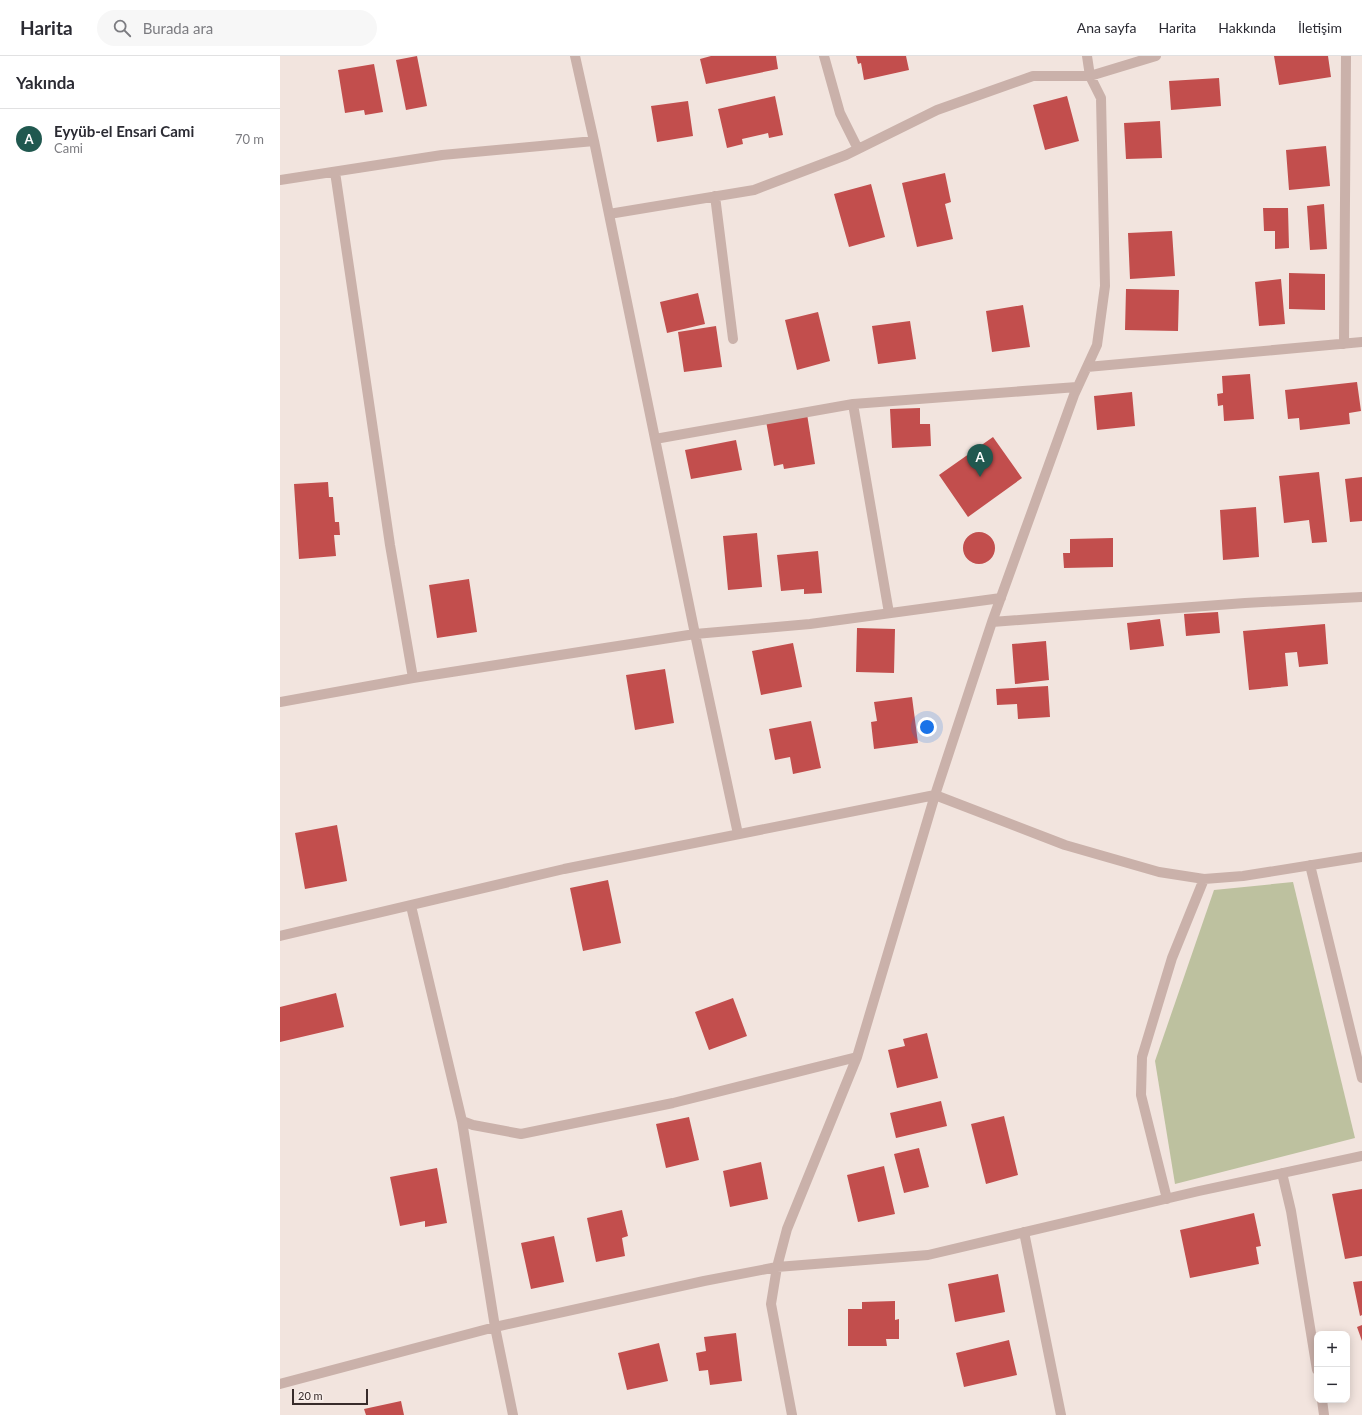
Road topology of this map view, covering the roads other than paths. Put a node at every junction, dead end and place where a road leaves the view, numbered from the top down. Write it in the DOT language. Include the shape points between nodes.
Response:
graph roads {
  1 [pos="575,56"];
  2 [pos="824,56"];
  3 [pos="1087,56"];
  4 [pos="1156,56"];
  5 [pos="1346,56"];
  6 [pos="1090,76"];
  7 [pos="594,141"];
  8 [pos="858,149"];
  9 [pos="335,172"];
  10 [pos="280,180"];
  11 [pos="715,196"];
  12 [pos="609,214"];
  13 [pos="733,339"];
  14 [pos="1362,342"];
  15 [pos="1344,344"];
  16 [pos="1087,367"];
  17 [pos="1077,387"];
  18 [pos="854,404"];
  19 [pos="655,439"];
  20 [pos="1362,597"];
  21 [pos="1001,598"];
  22 [pos="889,613"];
  23 [pos="992,622"];
  24 [pos="695,634"];
  25 [pos="413,678"];
  26 [pos="280,702"];
  27 [pos="934,795"];
  28 [pos="738,834"];
  29 [pos="1362,857"];
  30 [pos="1310,865"];
  31 [pos="1204,879"];
  32 [pos="411,906"];
  33 [pos="280,936"];
  34 [pos="857,1057"];
  35 [pos="1362,1078"];
  36 [pos="462,1121"];
  37 [pos="1362,1156"];
  38 [pos="1282,1173"];
  39 [pos="1167,1199"];
  40 [pos="1024,1232"];
  41 [pos="778,1267"];
  42 [pos="495,1327"];
  43 [pos="1317,1367"];
  44 [pos="280,1384"];
  45 [pos="1322,1403"];
  46 [pos="513,1415"];
  47 [pos="792,1415"];
  48 [pos="1061,1415"];
  49 [pos="1324,1415"];
  1 -- 7 [label="street"];
  2 -- 8 [label="street" via="840,113"];
  3 -- 6 [label="street"];
  4 -- 6 [label="street"];
  5 -- 15 [label="street"];
  6 -- 8 [label="street" via="1033,76 936,110"];
  6 -- 16 [label="street" via="1100,98 1105,286 1097,344"];
  7 -- 9 [label="street" via="442,155"];
  7 -- 12 [label="street"];
  8 -- 11 [label="street" via="754,190"];
  9 -- 10 [label="street"];
  9 -- 25 [label="street" via="390,545"];
  11 -- 12 [label="street"];
  11 -- 13 [label="street"];
  12 -- 19 [label="street"];
  14 -- 15 [label="street"];
  15 -- 16 [label="street"];
  16 -- 17 [label="street"];
  17 -- 18 [label="street"];
  17 -- 21 [label="street"];
  18 -- 19 [label="street"];
  18 -- 22 [label="street"];
  19 -- 24 [label="street"];
  20 -- 23 [label="street"];
  21 -- 22 [label="street"];
  21 -- 23 [label="street"];
  22 -- 24 [label="street" via="810,624"];
  23 -- 27 [label="street"];
  24 -- 25 [label="street"];
  24 -- 28 [label="street"];
  25 -- 26 [label="street"];
  27 -- 28 [label="street"];
  27 -- 31 [label="street" via="1065,845 1159,872"];
  27 -- 34 [label="street"];
  28 -- 32 [label="street" via="564,869"];
  29 -- 30 [label="street"];
  30 -- 31 [label="street" via="1243,876"];
  30 -- 35 [label="street"];
  31 -- 39 [label="street" via="1172,958 1142,1057 1141,1095"];
  32 -- 33 [label="street"];
  32 -- 36 [label="street"];
  34 -- 36 [label="street" via="673,1103 521,1134"];
  34 -- 41 [label="street" via="787,1229"];
  36 -- 42 [label="street"];
  37 -- 38 [label="street"];
  38 -- 39 [label="street"];
  38 -- 43 [label="street" via="1291,1211"];
  39 -- 40 [label="street"];
  40 -- 41 [label="street" via="928,1255"];
  40 -- 48 [label="street"];
  41 -- 42 [label="street"];
  41 -- 47 [label="street" via="771,1304"];
  42 -- 44 [label="street"];
  42 -- 46 [label="street"];
  45 -- 49 [label="street"];
}
